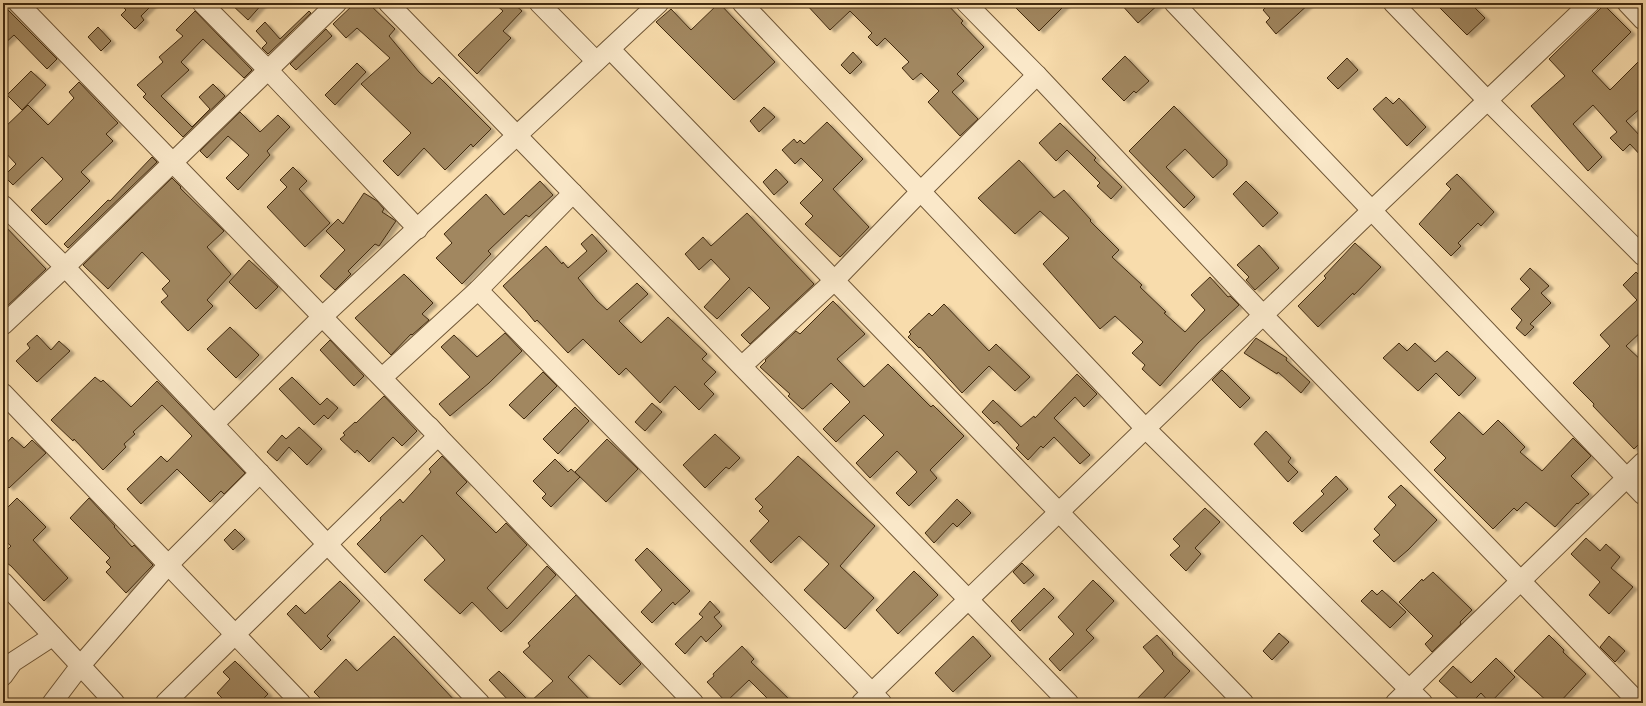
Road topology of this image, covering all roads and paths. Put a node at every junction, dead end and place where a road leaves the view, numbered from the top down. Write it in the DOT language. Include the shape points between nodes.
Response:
graph roads {
  1 [pos="18,3"];
  2 [pos="202,3"];
  3 [pos="337,3"];
  4 [pos="388,3"];
  5 [pos="539,3"];
  6 [pos="658,3"];
  7 [pos="742,3"];
  8 [pos="966,3"];
  9 [pos="1174,3"];
  10 [pos="1393,3"];
  11 [pos="1590,3"];
  12 [pos="1627,3"];
  13 [pos="1643,20"];
  14 [pos="610,48"];
  15 [pos="596,61"];
  16 [pos="268,70"];
  17 [pos="1037,75"];
  18 [pos="1488,101"];
  19 [pos="518,135"];
  20 [pos="173,162"];
  21 [pos="921,191"];
  22 [pos="573,193"];
  23 [pos="3,205"];
  24 [pos="1371,211"];
  25 [pos="418,229"];
  26 [pos="1643,256"];
  27 [pos="65,267"];
  28 [pos="835,280"];
  29 [pos="478,290"];
  30 [pos="1264,316"];
  31 [pos="322,317"];
  32 [pos="3,325"];
  33 [pos="742,366"];
  34 [pos="384,376"];
  35 [pos="3,393"];
  36 [pos="214,424"];
  37 [pos="1145,428"];
  38 [pos="438,436"];
  39 [pos="1643,462"];
  40 [pos="260,473"];
  41 [pos="1626,478"];
  42 [pos="1643,496"];
  43 [pos="1059,512"];
  44 [pos="327,544"];
  45 [pos="168,565"];
  46 [pos="1521,581"];
  47 [pos="3,582"];
  48 [pos="968,600"];
  49 [pos="235,634"];
  50 [pos="53,636"];
  51 [pos="6,665"];
  52 [pos="80,666"];
  53 [pos="1409,689"];
  54 [pos="872,700"];
  55 [pos="52,703"];
  56 [pos="116,703"];
  57 [pos="165,703"];
  58 [pos="301,703"];
  59 [pos="480,703"];
  60 [pos="694,703"];
  61 [pos="1069,703"];
  62 [pos="1244,703"];
  63 [pos="1395,703"];
  64 [pos="1423,703"];
  65 [pos="1639,703"];
  1 -- 20 [label="street"];
  2 -- 16 [label="street"];
  3 -- 16 [label="street"];
  4 -- 19 [label="street"];
  5 -- 15 [label="street"];
  6 -- 14 [label="street"];
  7 -- 21 [label="street"];
  8 -- 17 [label="street"];
  9 -- 24 [label="street"];
  10 -- 18 [label="street"];
  11 -- 18 [label="street"];
  12 -- 13 [label="street"];
  14 -- 15 [label="street"];
  14 -- 28 [label="street"];
  15 -- 19 [label="street"];
  16 -- 20 [label="street"];
  16 -- 25 [label="street"];
  17 -- 21 [label="street"];
  17 -- 30 [label="street"];
  18 -- 24 [label="street"];
  18 -- 26 [label="street"];
  19 -- 22 [label="street"];
  19 -- 25 [label="street"];
  20 -- 27 [label="street"];
  20 -- 31 [label="street"];
  21 -- 28 [label="street"];
  21 -- 37 [label="street"];
  22 -- 29 [label="street"];
  22 -- 33 [label="street"];
  23 -- 27 [label="street"];
  24 -- 30 [label="street"];
  24 -- 41 [label="street"];
  25 -- 31 [label="street"];
  27 -- 32 [label="street"];
  27 -- 36 [label="street"];
  28 -- 33 [label="street"];
  28 -- 43 [label="street"];
  29 -- 34 [label="street"];
  29 -- 54 [label="street"];
  30 -- 37 [label="street"];
  30 -- 46 [label="street"];
  31 -- 34 [label="street"];
  31 -- 36 [label="street"];
  31 -- 38 [label="street"];
  33 -- 48 [label="street"];
  34 -- 38 [label="street"];
  35 -- 45 [label="street"];
  36 -- 40 [label="street"];
  37 -- 43 [label="street"];
  37 -- 53 [label="street"];
  38 -- 44 [label="street"];
  38 -- 60 [label="street"];
  39 -- 41 [label="street"];
  40 -- 44 [label="street"];
  40 -- 45 [label="street"];
  41 -- 42 [label="street"];
  41 -- 46 [label="street"];
  43 -- 48 [label="street"];
  43 -- 62 [label="street"];
  44 -- 49 [label="street"];
  44 -- 59 [label="street"];
  45 -- 49 [label="street"];
  45 -- 52 [label="street"];
  46 -- 53 [label="street"];
  46 -- 65 [label="street"];
  47 -- 50 [label="street"];
  48 -- 54 [label="street"];
  48 -- 61 [label="street"];
  49 -- 57 [label="street"];
  49 -- 58 [label="street"];
  50 -- 51 [label="street"];
  50 -- 52 [label="street"];
  52 -- 55 [label="street"];
  52 -- 56 [label="street"];
  53 -- 63 [label="street"];
  53 -- 64 [label="street"];
}
